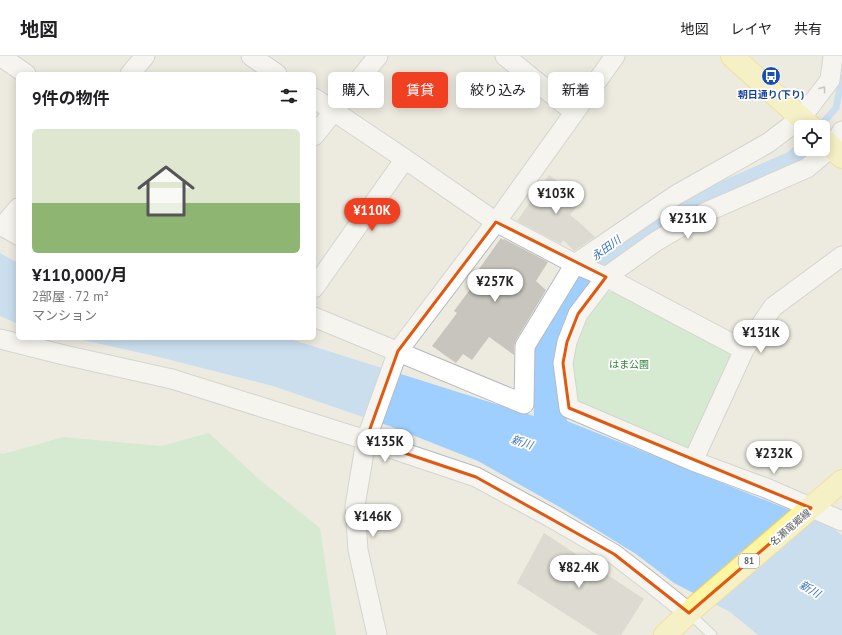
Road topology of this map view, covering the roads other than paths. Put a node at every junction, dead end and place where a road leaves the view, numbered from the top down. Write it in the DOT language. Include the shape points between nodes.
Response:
graph roads {
  1 [pos="0,56"];
  2 [pos="145,56"];
  3 [pos="251,56"];
  4 [pos="378,56"];
  5 [pos="505,56"];
  6 [pos="615,56"];
  7 [pos="732,56"];
  8 [pos="833,56"];
  9 [pos="23,72"];
  10 [pos="132,72"];
  11 [pos="274,72"];
  12 [pos="316,99"];
  13 [pos="334,112"];
  14 [pos="574,112"];
  15 [pos="804,120"];
  16 [pos="807,120"];
  17 [pos="794,129"];
  18 [pos="316,134"];
  19 [pos="835,143"];
  20 [pos="405,159"];
  21 [pos="16,212"];
  22 [pos="496,222"];
  23 [pos="7,229"];
  24 [pos="842,256"];
  25 [pos="575,264"];
  26 [pos="606,278"];
  27 [pos="316,285"];
  28 [pos="316,318"];
  29 [pos="0,339"];
  30 [pos="744,350"];
  31 [pos="398,351"];
  32 [pos="366,440"];
  33 [pos="693,461"];
  34 [pos="842,481"];
  35 [pos="807,511"];
  36 [pos="842,521"];
  37 [pos="692,611"];
  38 [pos="377,635"];
  39 [pos="665,635"];
  40 [pos="712,635"];
  1 -- 9 [label="street"];
  2 -- 10 [label="street"];
  3 -- 11 [label="street"];
  4 -- 13 [label="street"];
  5 -- 14 [label="street"];
  6 -- 14 [label="street"];
  7 -- 15 [label="main road"];
  16 -- 8 [label="street, one-way" via="830,80"];
  12 -- 13 [label="street"];
  13 -- 18 [label="street"];
  13 -- 20 [label="street"];
  14 -- 22 [label="street"];
  17 -- 25 [label="street" via="676,195"];
  19 -- 26 [label="street" via="807,168 704,213 661,238"];
  20 -- 22 [label="street"];
  20 -- 27 [label="street"];
  21 -- 23 [label="street"];
  22 -- 25 [label="street"];
  22 -- 31 [label="street"];
  24 -- 30 [label="street" via="773,307"];
  25 -- 26 [label="street"];
  25 -- 31 [label="street" via="526,346 524,404"];
  26 -- 30 [label="street"];
  26 -- 33 [label="street" via="578,314 567,342 563,364 569,408"];
  28 -- 31 [label="street"];
  29 -- 32 [label="street" via="172,379"];
  30 -- 33 [label="street"];
  31 -- 32 [label="street"];
  32 -- 37 [label="street" via="483,480 614,554"];
  32 -- 38 [label="street" via="355,506 358,550"];
  33 -- 35 [label="street" via="766,488"];
  34 -- 35 [label="main road, 名瀬竜郷線 / 81"];
  35 -- 36 [label="street"];
  35 -- 37 [label="main road, 名瀬竜郷線 / 81"];
  37 -- 39 [label="main road, 名瀬竜郷線 / 81"];
  37 -- 40 [label="lane"];
}
